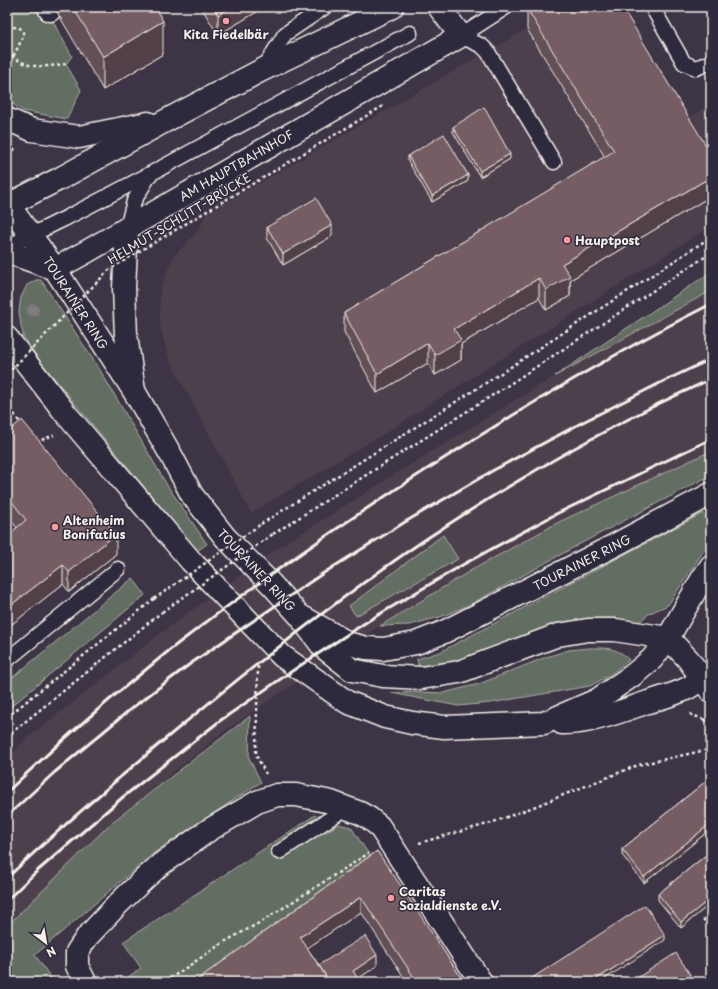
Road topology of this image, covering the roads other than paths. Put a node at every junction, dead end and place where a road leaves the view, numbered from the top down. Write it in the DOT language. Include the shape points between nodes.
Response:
graph roads {
  1 [pos="324,7"];
  2 [pos="392,7"];
  3 [pos="440,7"];
  4 [pos="506,7"];
  5 [pos="652,7"];
  6 [pos="410,33"];
  7 [pos="461,36"];
  8 [pos="711,62"];
  9 [pos="262,70"];
  10 [pos="7,119"];
  11 [pos="167,120"];
  12 [pos="554,162"];
  13 [pos="150,174"];
  14 [pos="7,207"];
  15 [pos="127,228"];
  16 [pos="31,236"];
  17 [pos="7,248"];
  18 [pos="7,252"];
  19 [pos="55,269"];
  20 [pos="7,338"];
  21 [pos="134,391"];
  22 [pos="711,494"];
  23 [pos="711,566"];
  24 [pos="118,569"];
  25 [pos="298,615"];
  26 [pos="668,638"];
  27 [pos="7,660"];
  28 [pos="708,681"];
  29 [pos="544,722"];
  30 [pos="346,808"];
  31 [pos="279,852"];
  32 [pos="85,982"];
  33 [pos="481,982"];
  1 -- 9 [label="lane" via="285,34"];
  2 -- 9 [label="main road"];
  3 -- 7 [label="main road"];
  4 -- 7 [label="lane, AM HAUPTBAHNHOF"];
  5 -- 8 [label="lane" via="684,63 696,68"];
  6 -- 13 [label="lane"];
  7 -- 12 [label="lane" via="482,46 488,52"];
  7 -- 15 [label="main road, AM HAUPTBAHNHOF"];
  9 -- 11 [label="main road"];
  10 -- 11 [label="main road" via="32,130 79,137"];
  11 -- 14 [label="main road"];
  13 -- 15 [label="lane" via="134,201"];
  13 -- 16 [label="lane"];
  14 -- 16 [label="main road, TOURAINER RING"];
  15 -- 19 [label="main road, AM HAUPTBAHNHOF"];
  15 -- 21 [label="main road" via="124,288 126,334"];
  16 -- 17 [label="lane"];
  16 -- 19 [label="main road, TOURAINER RING"];
  18 -- 19 [label="main road"];
  19 -- 21 [label="main road, TOURAINER RING"];
  20 -- 29 [label="main road" via="66,414 192,561 282,656 347,702 385,718 444,727"];
  21 -- 25 [label="main road, TOURAINER RING" via="192,495 225,537"];
  22 -- 25 [label="main road, TOURAINER RING" via="444,632 416,643 384,649 366,648 350,644"];
  23 -- 26 [label="main road"];
  24 -- 27 [label="lane"];
  25 -- 26 [label="main road" via="323,647 352,670 383,676 421,678 459,672 558,635 588,630 615,630"];
  26 -- 28 [label="main road"];
  26 -- 29 [label="main road" via="652,659 597,700"];
  28 -- 29 [label="main road" via="611,715 574,723"];
  30 -- 31 [label="lane"];
  30 -- 32 [label="main road" via="331,802 296,795 277,795 257,802 209,830 161,864 87,937 77,952 77,966"];
  30 -- 33 [label="main road" via="360,813 379,826"];
}
